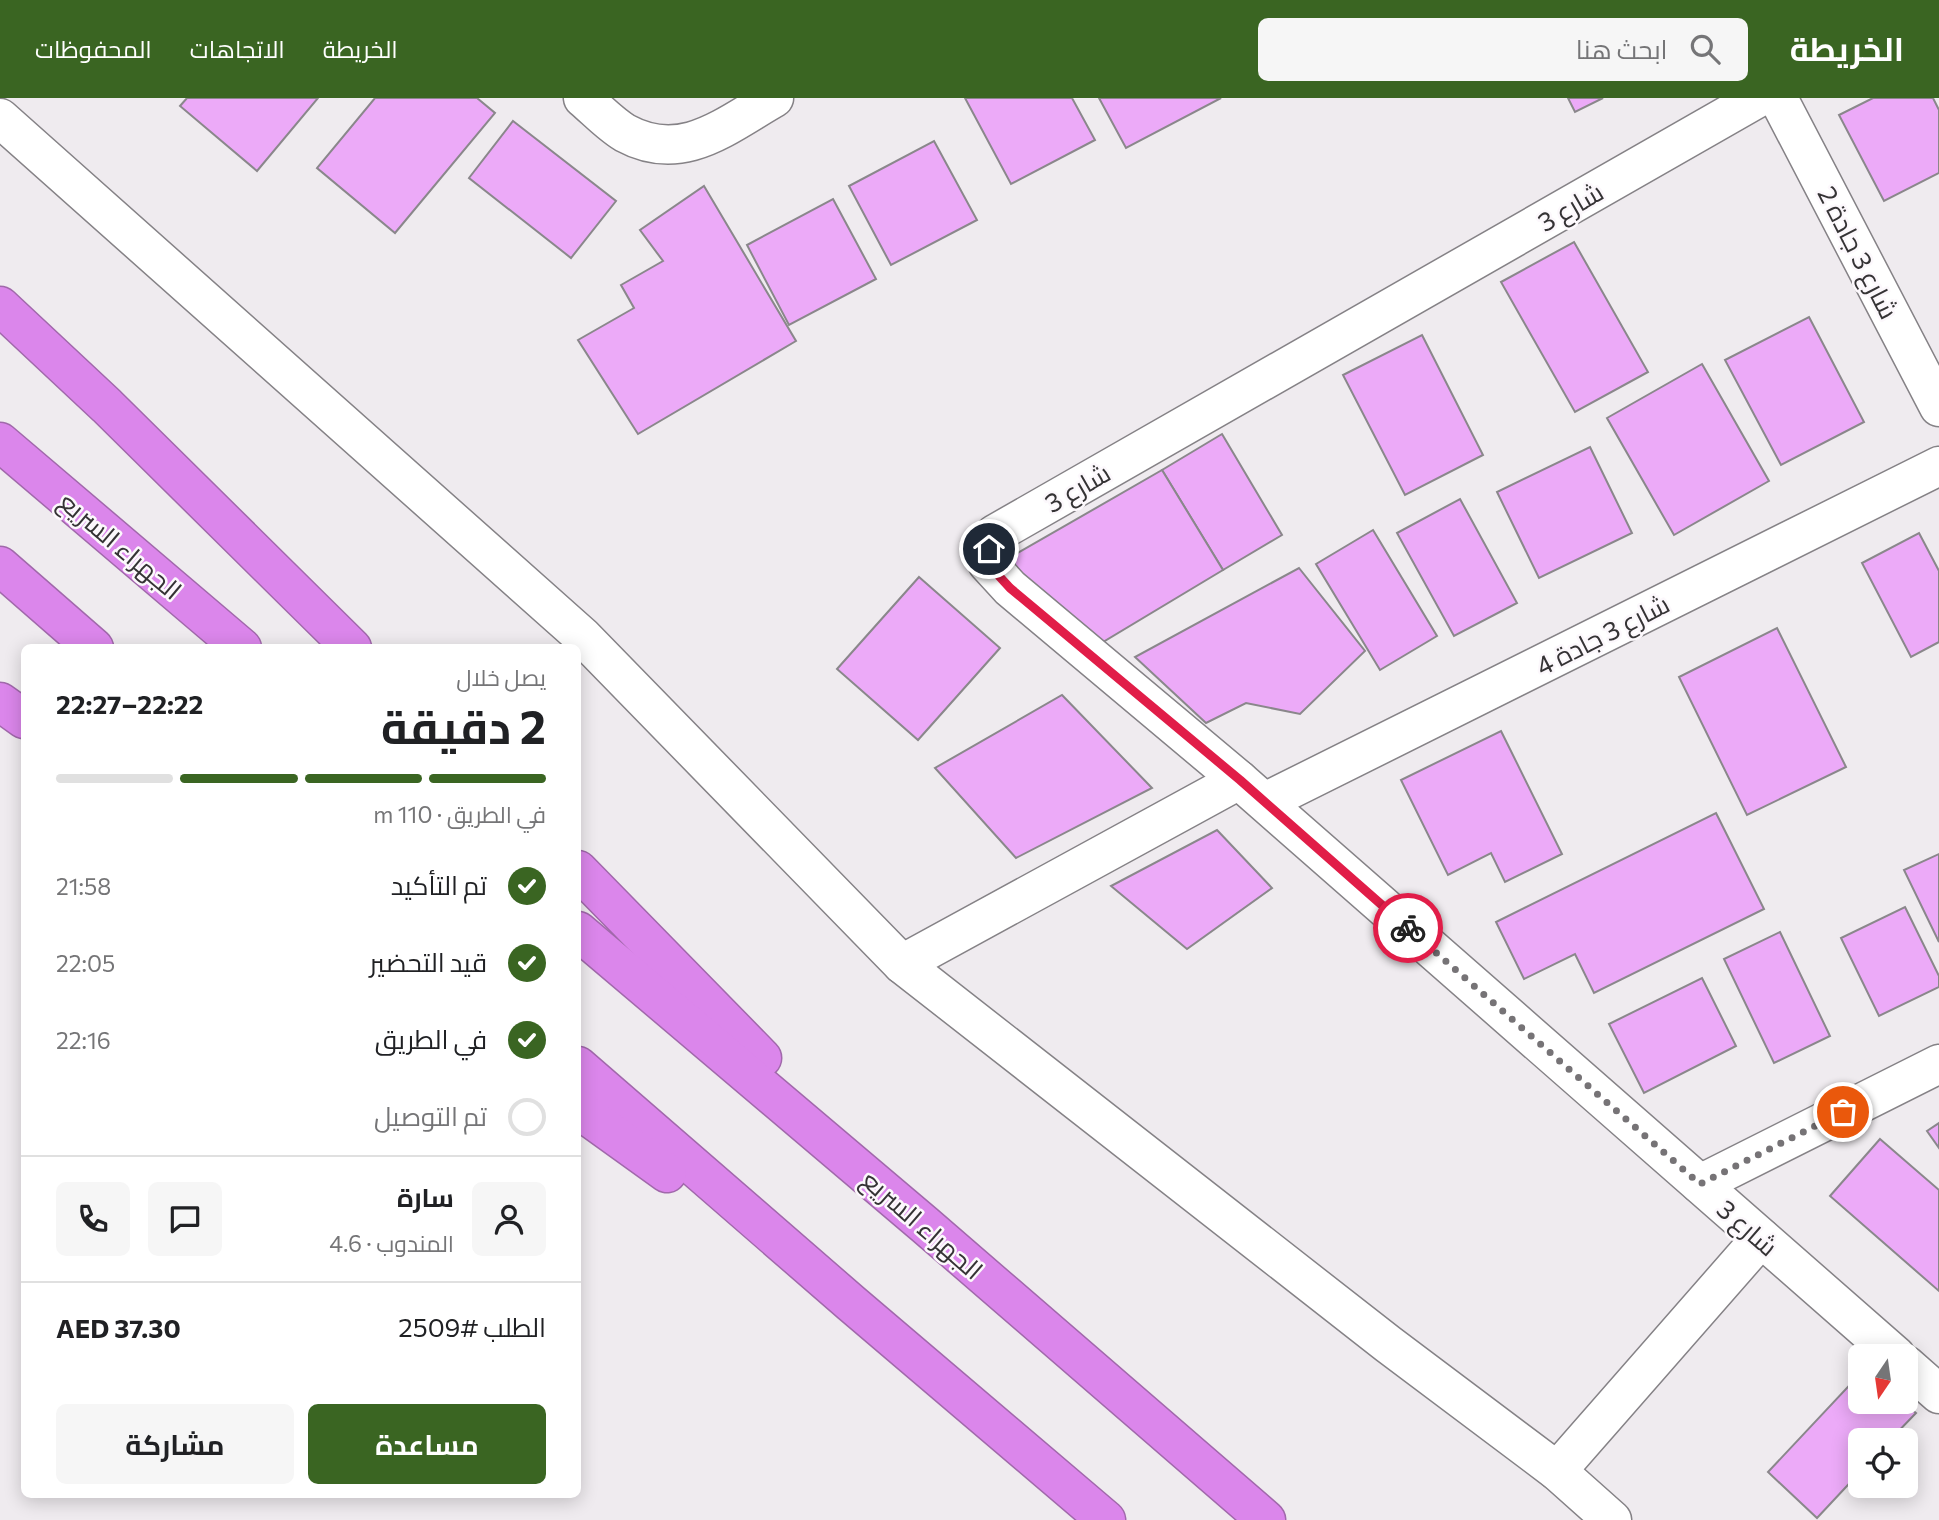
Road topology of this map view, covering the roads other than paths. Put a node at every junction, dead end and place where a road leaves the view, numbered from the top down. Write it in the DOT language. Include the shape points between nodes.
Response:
graph roads {
  1 [pos="583,98"];
  2 [pos="774,98"];
  3 [pos="1758,98"];
  4 [pos="1779,98"];
  5 [pos="0,118"];
  6 [pos="0,306"];
  7 [pos="1939,407"];
  8 [pos="0,442"];
  9 [pos="1939,466"];
  10 [pos="0,566"];
  11 [pos="89,644"];
  12 [pos="237,644"];
  13 [pos="348,644"];
  14 [pos="0,702"];
  15 [pos="21,717"];
  16 [pos="1252,791"];
  17 [pos="581,873"];
  18 [pos="581,934"];
  19 [pos="902,964"];
  20 [pos="1939,1064"];
  21 [pos="581,1069"];
  22 [pos="581,1112"];
  23 [pos="1700,1184"];
  24 [pos="925,1225"];
  25 [pos="1761,1238"];
  26 [pos="851,1303"];
  27 [pos="1882,1344"];
  28 [pos="1918,1376"];
  29 [pos="1939,1394"];
  30 [pos="1557,1471"];
  31 [pos="1106,1520"];
  32 [pos="1266,1520"];
  33 [pos="1612,1520"];
  1 -- 2 [label="street" via="622,131 660,146 700,140"];
  3 -- 16 [label="street, شارع 3" via="995,534 988,564 1010,588"];
  4 -- 7 [label="street, شارع 3 جادة 2"];
  5 -- 19 [label="street" via="583,637"];
  6 -- 13 [label="highway"];
  8 -- 12 [label="highway, الجهراء السريع"];
  9 -- 16 [label="street, شارع 3 جادة 4"];
  10 -- 11 [label="highway"];
  14 -- 15 [label="highway"];
  16 -- 19 [label="street, شارع 3 جادة 4"];
  16 -- 23 [label="street, شارع 3"];
  17 -- 24 [label="highway"];
  18 -- 24 [label="highway, الجهراء السريع"];
  19 -- 30 [label="street"];
  20 -- 23 [label="street"];
  21 -- 26 [label="highway"];
  22 -- 26 [label="highway"];
  23 -- 25 [label="street, شارع 3"];
  24 -- 32 [label="highway, الجهراء السريع"];
  25 -- 27 [label="street, شارع 3"];
  25 -- 30 [label="street"];
  26 -- 31 [label="highway"];
  28 -- 29 [label="street"];
  30 -- 33 [label="street"];
}
